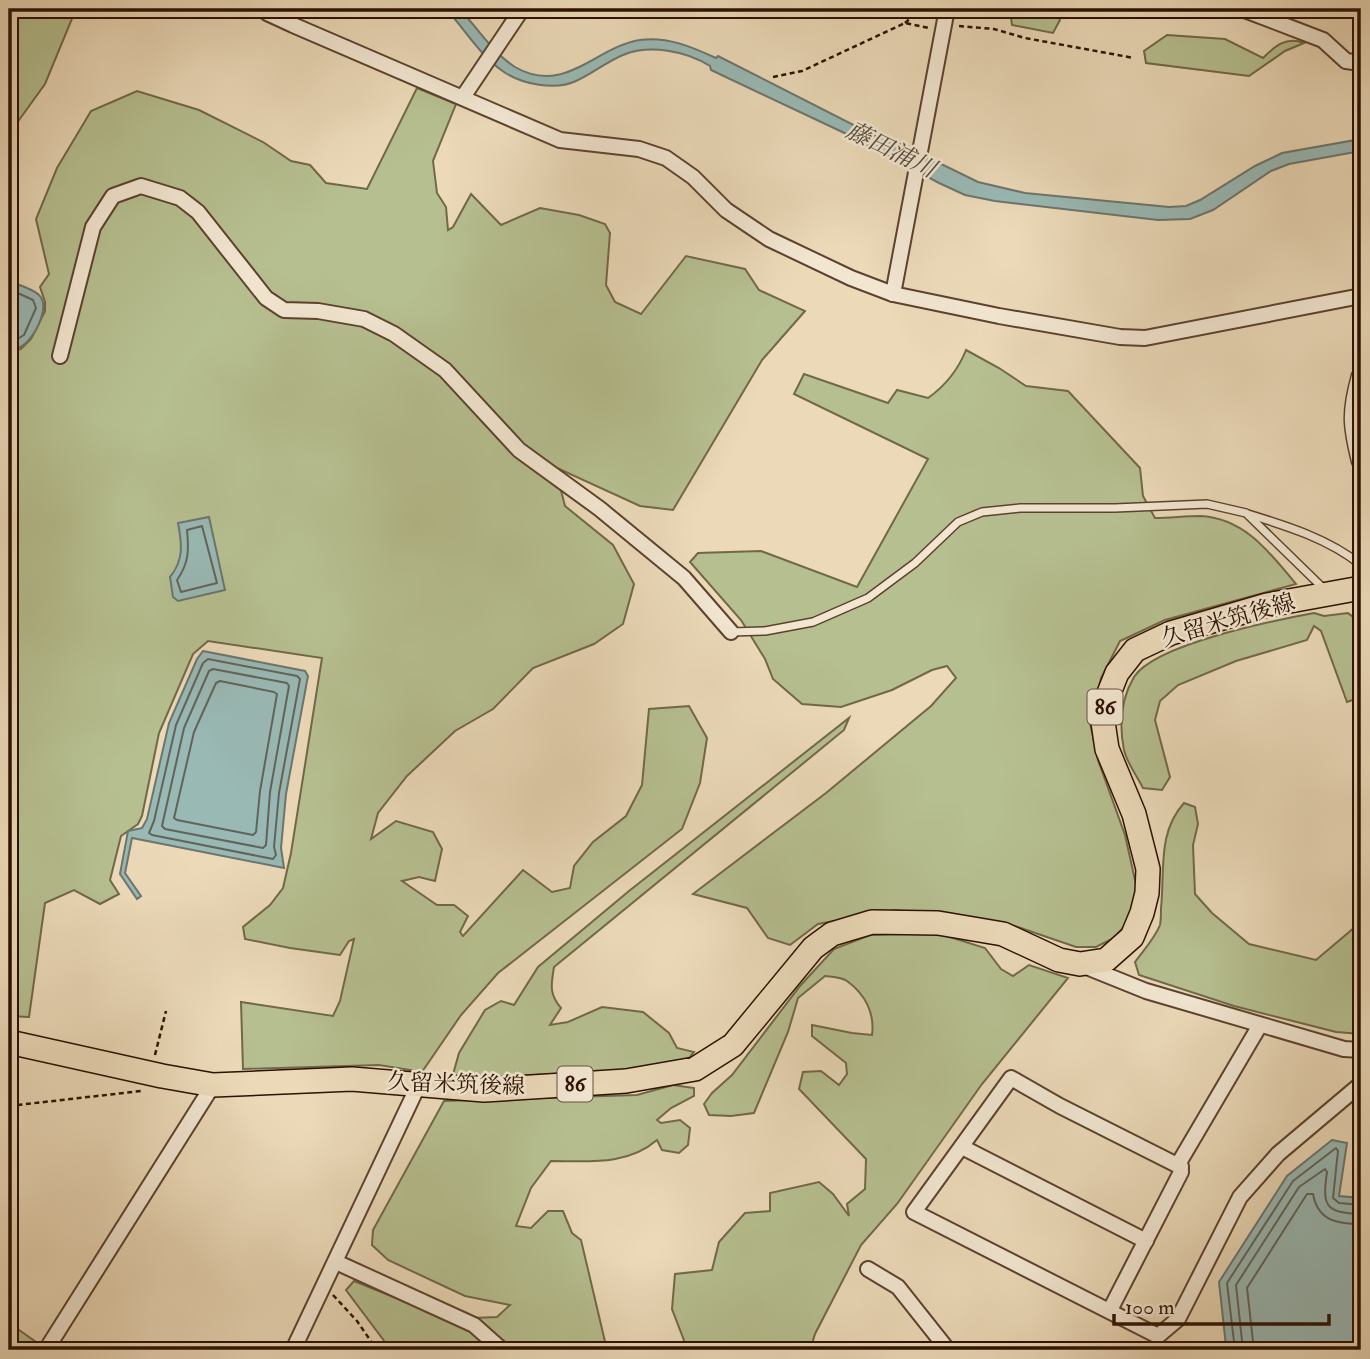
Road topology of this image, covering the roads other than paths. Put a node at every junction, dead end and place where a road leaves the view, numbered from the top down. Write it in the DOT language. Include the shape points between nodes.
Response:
graph roads {
  1 [pos="264,9"];
  2 [pos="522,9"];
  3 [pos="947,9"];
  4 [pos="1242,9"];
  5 [pos="1361,63"];
  6 [pos="463,97"];
  7 [pos="893,294"];
  8 [pos="1361,296"];
  9 [pos="60,356"];
  10 [pos="1361,376"];
  11 [pos="1361,461"];
  12 [pos="1246,513"];
  13 [pos="1361,565"];
  14 [pos="1361,588"];
  15 [pos="1328,593"];
  16 [pos="731,632"];
  17 [pos="1080,964"];
  18 [pos="1260,1025"];
  19 [pos="9,1042"];
  20 [pos="1361,1050"];
  21 [pos="1361,1084"];
  22 [pos="214,1085"];
  23 [pos="418,1086"];
  24 [pos="962,1147"];
  25 [pos="1181,1167"];
  26 [pos="1146,1241"];
  27 [pos="336,1262"];
  28 [pos="868,1269"];
  29 [pos="1110,1310"];
  30 [pos="46,1350"];
  31 [pos="293,1350"];
  32 [pos="502,1350"];
  33 [pos="948,1350"];
  1 -- 6 [label="street"];
  2 -- 6 [label="street"];
  3 -- 7 [label="street"];
  4 -- 5 [label="street" via="1323,40 1346,61"];
  6 -- 7 [label="street" via="560,140 639,149 666,158 694,177 726,210 769,239"];
  7 -- 8 [label="street" via="1145,338"];
  9 -- 16 [label="street" via="93,227 113,196 141,186 180,198 198,212 266,298 284,310 364,319 445,370 519,450 684,578"];
  10 -- 11 [label="street" via="1352,426"];
  12 -- 13 [label="lane" via="1330,545"];
  12 -- 15 [label="lane"];
  12 -- 16 [label="lane" via="1207,504 982,512 958,522 915,563 868,598 813,622"];
  14 -- 15 [label="main road, 久留米筑後線 / 86"];
  15 -- 17 [label="main road, 久留米筑後線 / 86" via="1171,633 1135,650 1117,673 1103,722 1107,749 1134,814 1148,869 1147,893 1132,937 1106,960"];
  17 -- 18 [label="street" via="1146,991"];
  17 -- 23 [label="main road, 久留米筑後線 / 86" via="1059,960 1003,934 938,923 872,922 832,934 814,948 733,1045 695,1069 613,1082 484,1090"];
  18 -- 20 [label="street"];
  18 -- 25 [label="street" via="1180,1161"];
  19 -- 22 [label="main road, 久留米筑後線 / 86"];
  21 -- 29 [label="street" via="1278,1154 1240,1197 1178,1319 1158,1336"];
  22 -- 23 [label="main road, 久留米筑後線 / 86" via="352,1079"];
  22 -- 30 [label="street"];
  23 -- 27 [label="street"];
  24 -- 25 [label="street" via="1011,1078"];
  24 -- 26 [label="street"];
  24 -- 29 [label="street" via="915,1212"];
  25 -- 26 [label="street"];
  26 -- 29 [label="street"];
  27 -- 31 [label="street"];
  27 -- 32 [label="street" via="474,1325"];
  28 -- 33 [label="street" via="898,1287"];
}
